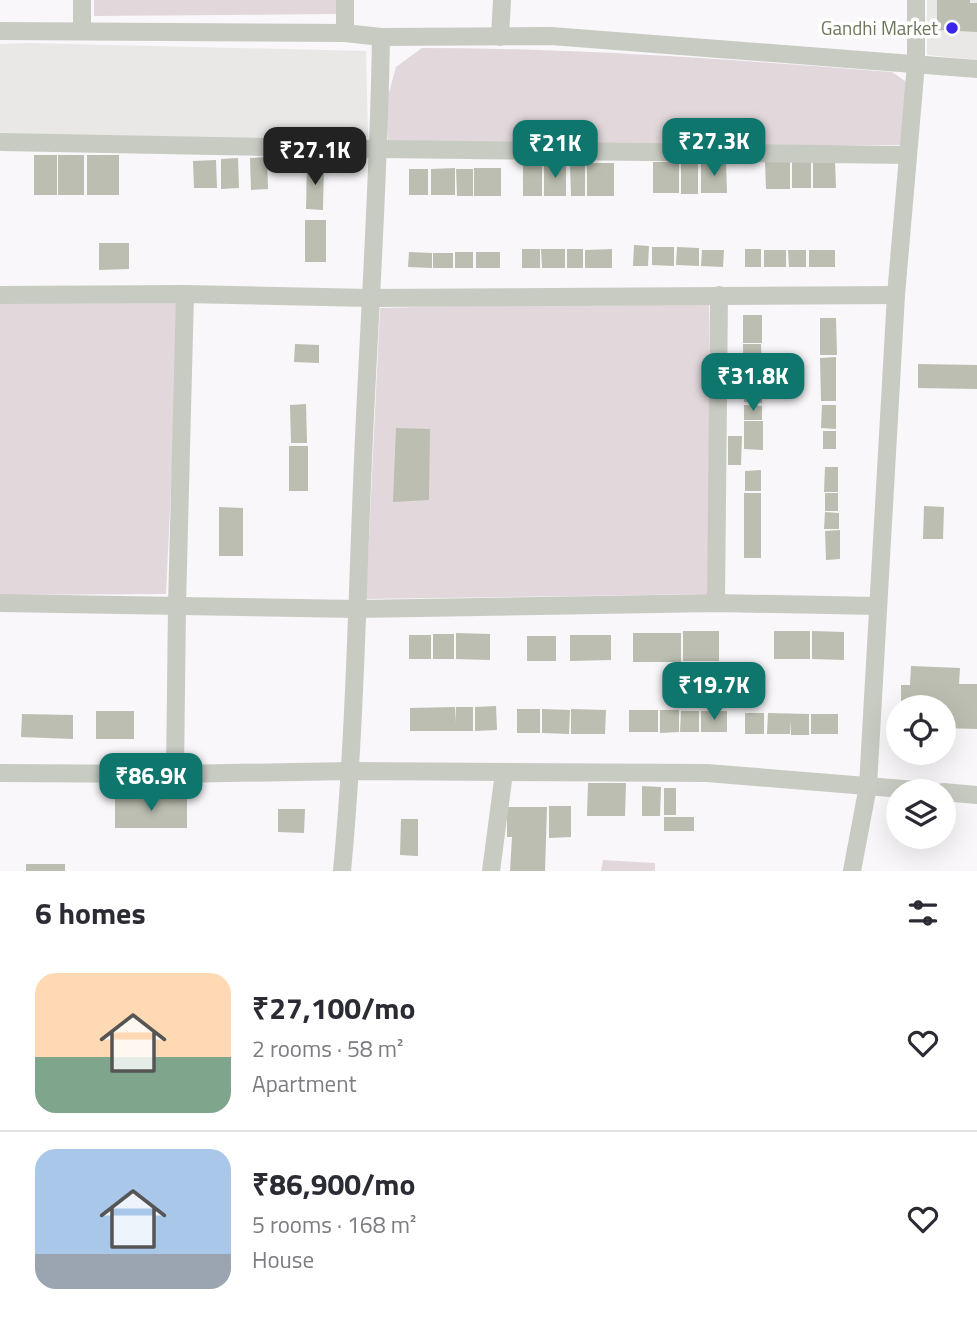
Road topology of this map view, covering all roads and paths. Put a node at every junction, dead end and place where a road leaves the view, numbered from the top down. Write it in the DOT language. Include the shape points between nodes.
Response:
graph roads {
  1 [pos="82,0"];
  2 [pos="345,0"];
  3 [pos="502,0"];
  4 [pos="916,0"];
  5 [pos="82,30"];
  6 [pos="0,31"];
  7 [pos="345,33"];
  8 [pos="381,37"];
  9 [pos="500,37"];
  10 [pos="916,64"];
  11 [pos="977,69"];
  12 [pos="0,142"];
  13 [pos="380,149"];
  14 [pos="908,155"];
  15 [pos="185,294"];
  16 [pos="0,295"];
  17 [pos="719,295"];
  18 [pos="896,295"];
  19 [pos="370,298"];
  20 [pos="0,603"];
  21 [pos="716,603"];
  22 [pos="177,605"];
  23 [pos="878,606"];
  24 [pos="356,609"];
  25 [pos="351,771"];
  26 [pos="0,773"];
  27 [pos="504,773"];
  28 [pos="175,774"];
  29 [pos="868,786"];
  30 [pos="886,788"];
  31 [pos="956,793"];
  32 [pos="977,795"];
  33 [pos="342,871"];
  34 [pos="491,871"];
  35 [pos="852,871"];
  1 -- 5 [label="street"];
  2 -- 7 [label="street"];
  3 -- 9 [label="street"];
  4 -- 10 [label="street"];
  5 -- 6 [label="street"];
  5 -- 7 [label="street"];
  7 -- 8 [label="street"];
  8 -- 9 [label="street"];
  8 -- 13 [label="street"];
  9 -- 10 [label="street" via="551,36"];
  10 -- 11 [label="street"];
  10 -- 14 [label="street"];
  12 -- 13 [label="street"];
  13 -- 14 [label="street"];
  13 -- 19 [label="street"];
  14 -- 18 [label="street"];
  15 -- 16 [label="street"];
  15 -- 19 [label="street"];
  15 -- 22 [label="street"];
  17 -- 18 [label="street"];
  17 -- 19 [label="street"];
  17 -- 21 [label="street"];
  18 -- 23 [label="street"];
  19 -- 24 [label="street"];
  20 -- 22 [label="street"];
  21 -- 23 [label="street"];
  21 -- 24 [label="street"];
  22 -- 24 [label="street"];
  22 -- 28 [label="street"];
  23 -- 29 [label="street"];
  24 -- 25 [label="street"];
  25 -- 27 [label="street"];
  25 -- 28 [label="street"];
  25 -- 33 [label="street"];
  26 -- 28 [label="street"];
  27 -- 29 [label="street" via="707,773"];
  27 -- 34 [label="street"];
  29 -- 30 [label="street"];
  29 -- 35 [label="street"];
  31 -- 32 [label="street"];
}
